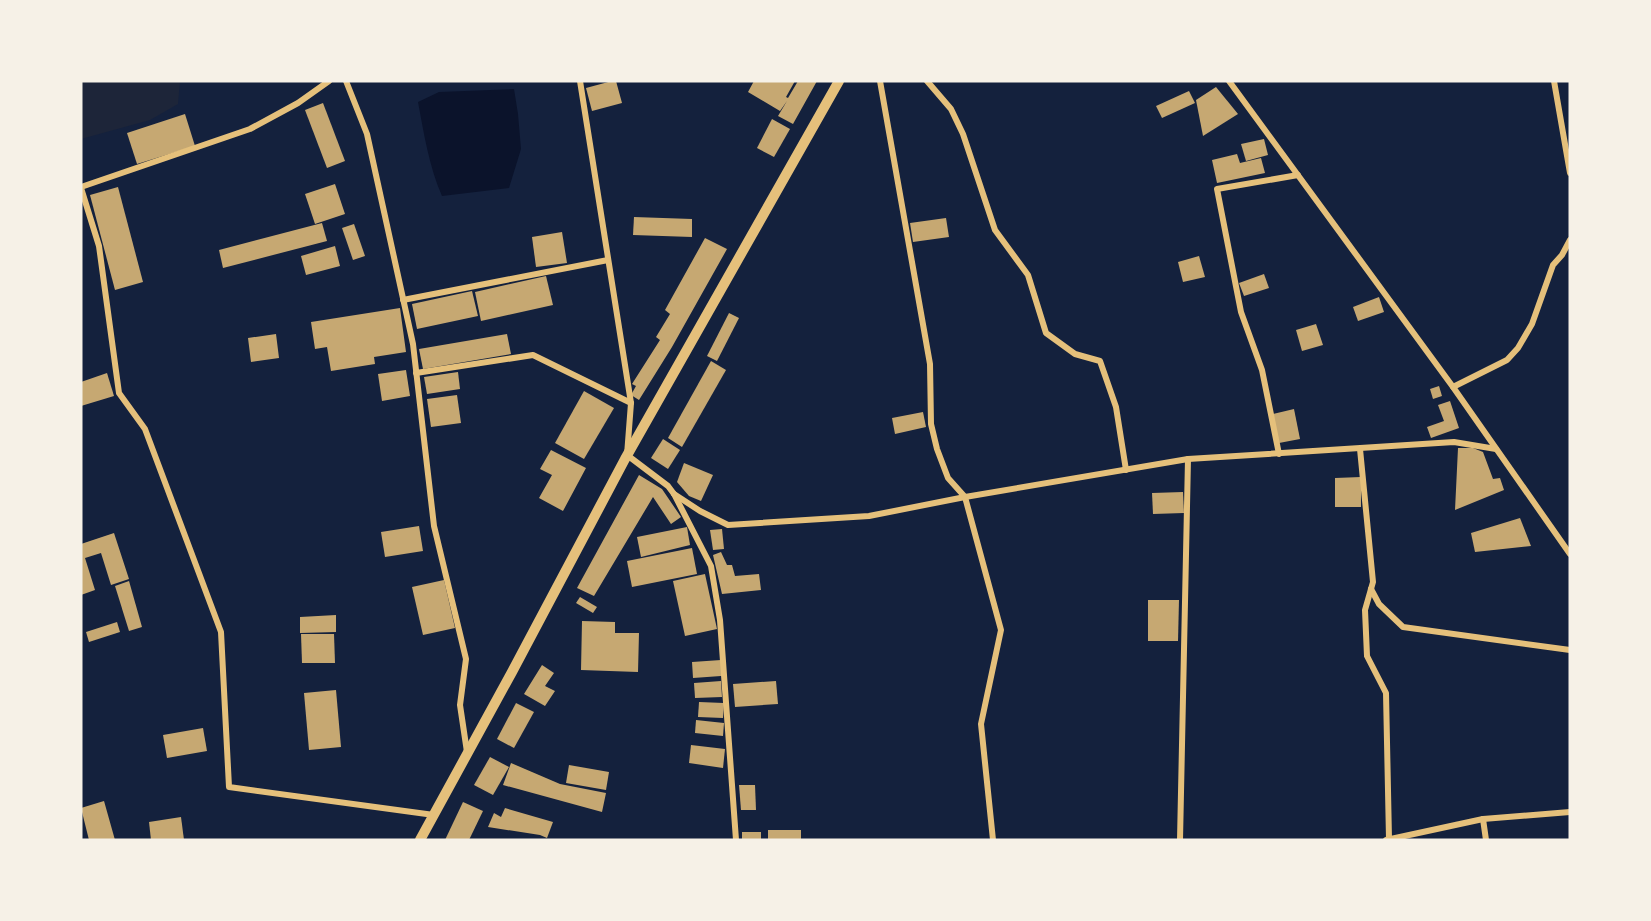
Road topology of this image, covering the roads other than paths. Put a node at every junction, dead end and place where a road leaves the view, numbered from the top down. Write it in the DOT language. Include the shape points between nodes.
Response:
graph roads {
  1 [pos="329,81"];
  2 [pos="346,81"];
  3 [pos="580,81"];
  4 [pos="838,81"];
  5 [pos="880,81"];
  6 [pos="927,81"];
  7 [pos="1229,81"];
  8 [pos="1554,81"];
  9 [pos="1570,173"];
  10 [pos="1298,175"];
  11 [pos="81,188"];
  12 [pos="1570,240"];
  13 [pos="608,260"];
  14 [pos="403,300"];
  15 [pos="416,373"];
  16 [pos="1453,387"];
  17 [pos="631,403"];
  18 [pos="1360,449"];
  19 [pos="1496,449"];
  20 [pos="1279,454"];
  21 [pos="627,455"];
  22 [pos="1188,459"];
  23 [pos="1126,470"];
  24 [pos="674,494"];
  25 [pos="965,497"];
  26 [pos="1570,554"];
  27 [pos="1371,589"];
  28 [pos="1570,650"];
  29 [pos="467,753"];
  30 [pos="1570,812"];
  31 [pos="434,815"];
  32 [pos="1483,819"];
  33 [pos="420,840"];
  34 [pos="736,840"];
  35 [pos="993,840"];
  36 [pos="1180,840"];
  37 [pos="1387,840"];
  38 [pos="1486,840"];
  1 -- 11 [label="street" via="250,129"];
  2 -- 14 [label="street" via="367,134"];
  3 -- 13 [label="street"];
  4 -- 21 [label="main road"];
  5 -- 25 [label="street" via="930,364 931,424 948,478"];
  6 -- 23 [label="street" via="951,109 963,134 994,230 1028,274 1046,333 1075,354 1100,361 1116,407"];
  7 -- 10 [label="street"];
  8 -- 9 [label="street"];
  10 -- 16 [label="street"];
  10 -- 20 [label="street" via="1217,189 1241,312 1262,370"];
  11 -- 31 [label="street" via="99,246 119,393 144,429 221,632 229,787"];
  12 -- 16 [label="street" via="1553,265 1532,324 1518,348 1507,360"];
  13 -- 14 [label="street"];
  13 -- 17 [label="street"];
  14 -- 15 [label="street"];
  15 -- 17 [label="street" via="533,355"];
  15 -- 29 [label="street" via="434,526 466,659 460,705"];
  16 -- 19 [label="street"];
  17 -- 21 [label="street"];
  18 -- 19 [label="street" via="1454,442"];
  18 -- 20 [label="street"];
  18 -- 27 [label="street"];
  19 -- 26 [label="street"];
  20 -- 22 [label="street"];
  21 -- 24 [label="street"];
  21 -- 29 [label="main road"];
  22 -- 23 [label="street"];
  22 -- 36 [label="street"];
  23 -- 25 [label="street"];
  24 -- 25 [label="street" via="728,525 868,516"];
  24 -- 34 [label="street" via="711,566 720,620"];
  25 -- 35 [label="street" via="1001,630 981,724"];
  27 -- 28 [label="street" via="1379,604 1403,627"];
  27 -- 37 [label="street" via="1365,610 1367,656 1386,693"];
  29 -- 31 [label="main road"];
  30 -- 32 [label="street"];
  31 -- 33 [label="main road"];
  32 -- 37 [label="street"];
  32 -- 38 [label="street"];
}
